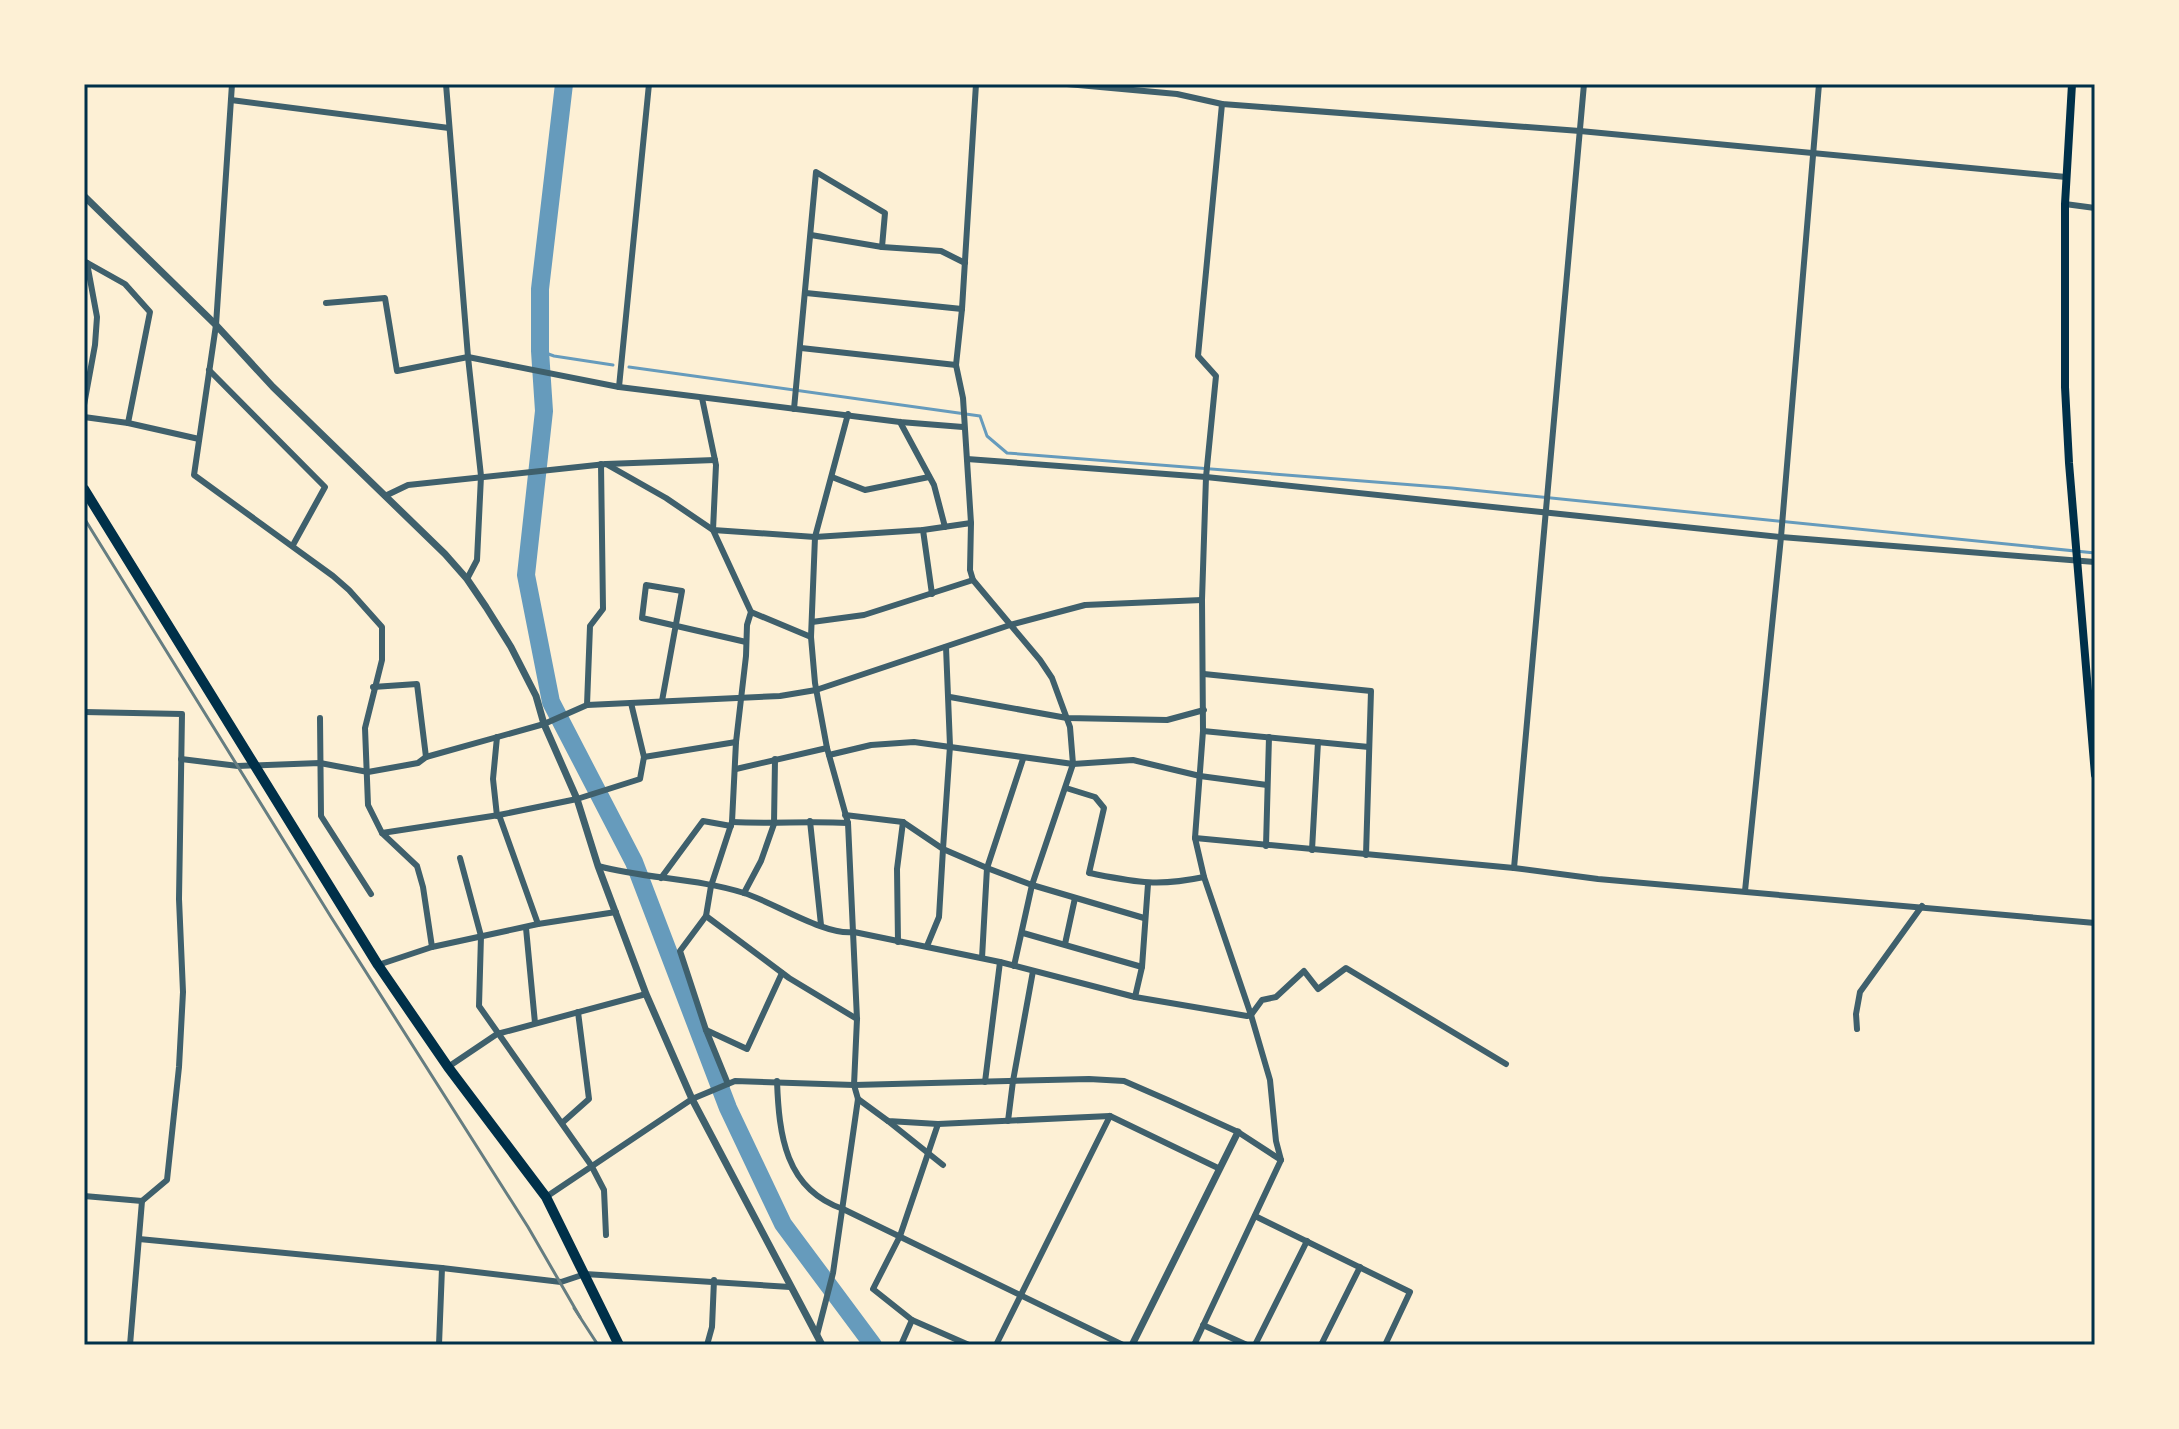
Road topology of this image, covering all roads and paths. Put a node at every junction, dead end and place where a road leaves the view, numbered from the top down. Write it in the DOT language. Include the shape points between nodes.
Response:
graph roads {
  1 [pos="232,84"];
  2 [pos="446,84"];
  3 [pos="649,84"];
  4 [pos="976,84"];
  5 [pos="1067,84"];
  6 [pos="1177,84"];
  7 [pos="1584,84"];
  8 [pos="1819,84"];
  9 [pos="2072,84"];
  10 [pos="1177,94"];
  11 [pos="231,100"];
  12 [pos="1222,104"];
  13 [pos="449,128"];
  14 [pos="1580,131"];
  15 [pos="1813,153"];
  16 [pos="2066,177"];
  17 [pos="84,196"];
  18 [pos="2065,204"];
  19 [pos="2095,208"];
  20 [pos="811,235"];
  21 [pos="882,247"];
  22 [pos="86,262"];
  23 [pos="965,263"];
  24 [pos="806,293"];
  25 [pos="326,303"];
  26 [pos="962,309"];
  27 [pos="216,325"];
  28 [pos="801,348"];
  29 [pos="468,357"];
  30 [pos="956,365"];
  31 [pos="87,368"];
  32 [pos="209,370"];
  33 [pos="619,387"];
  34 [pos="702,398"];
  35 [pos="84,405"];
  36 [pos="794,409"];
  37 [pos="848,414"];
  38 [pos="84,417"];
  39 [pos="900,422"];
  40 [pos="128,423"];
  41 [pos="963,427"];
  42 [pos="199,439"];
  43 [pos="967,459"];
  44 [pos="715,460"];
  45 [pos="604,464"];
  46 [pos="481,476"];
  47 [pos="832,477"];
  48 [pos="929,477"];
  49 [pos="1206,477"];
  50 [pos="84,489"];
  51 [pos="385,496"];
  52 [pos="1546,510"];
  53 [pos="971,523"];
  54 [pos="945,527"];
  55 [pos="713,530"];
  56 [pos="923,530"];
  57 [pos="815,537"];
  58 [pos="1781,537"];
  59 [pos="293,545"];
  60 [pos="2077,560"];
  61 [pos="2095,562"];
  62 [pos="467,579"];
  63 [pos="973,580"];
  64 [pos="932,594"];
  65 [pos="1202,600"];
  66 [pos="751,612"];
  67 [pos="812,622"];
  68 [pos="1010,625"];
  69 [pos="676,626"];
  70 [pos="811,637"];
  71 [pos="746,642"];
  72 [pos="946,647"];
  73 [pos="1204,674"];
  74 [pos="373,687"];
  75 [pos="816,690"];
  76 [pos="950,697"];
  77 [pos="740,698"];
  78 [pos="662,701"];
  79 [pos="631,703"];
  80 [pos="587,705"];
  81 [pos="1204,710"];
  82 [pos="84,712"];
  83 [pos="320,718"];
  84 [pos="1067,718"];
  85 [pos="544,724"];
  86 [pos="2092,729"];
  87 [pos="1203,731"];
  88 [pos="497,737"];
  89 [pos="1269,737"];
  90 [pos="736,742"];
  91 [pos="1318,742"];
  92 [pos="950,746"];
  93 [pos="1369,747"];
  94 [pos="828,752"];
  95 [pos="426,757"];
  96 [pos="644,757"];
  97 [pos="181,759"];
  98 [pos="775,759"];
  99 [pos="1023,759"];
  100 [pos="320,763"];
  101 [pos="1073,764"];
  102 [pos="257,766"];
  103 [pos="736,769"];
  104 [pos="368,772"];
  105 [pos="2095,775"];
  106 [pos="1200,776"];
  107 [pos="1267,785"];
  108 [pos="1066,788"];
  109 [pos="577,799"];
  110 [pos="845,815"];
  111 [pos="498,816"];
  112 [pos="810,821"];
  113 [pos="903,822"];
  114 [pos="848,823"];
  115 [pos="732,824"];
  116 [pos="774,824"];
  117 [pos="382,833"];
  118 [pos="1195,838"];
  119 [pos="1266,846"];
  120 [pos="943,849"];
  121 [pos="1312,850"];
  122 [pos="1366,855"];
  123 [pos="460,858"];
  124 [pos="598,866"];
  125 [pos="987,868"];
  126 [pos="1514,868"];
  127 [pos="1204,877"];
  128 [pos="661,878"];
  129 [pos="1148,884"];
  130 [pos="1032,885"];
  131 [pos="711,886"];
  132 [pos="1745,891"];
  133 [pos="744,893"];
  134 [pos="371,894"];
  135 [pos="1075,898"];
  136 [pos="1922,906"];
  137 [pos="616,912"];
  138 [pos="706,916"];
  139 [pos="1144,918"];
  140 [pos="2095,923"];
  141 [pos="538,924"];
  142 [pos="821,925"];
  143 [pos="526,928"];
  144 [pos="854,932"];
  145 [pos="1023,933"];
  146 [pos="481,936"];
  147 [pos="898,942"];
  148 [pos="1065,944"];
  149 [pos="927,946"];
  150 [pos="432,947"];
  151 [pos="982,958"];
  152 [pos="1000,962"];
  153 [pos="378,965"];
  154 [pos="1014,966"];
  155 [pos="1142,967"];
  156 [pos="1033,971"];
  157 [pos="782,973"];
  158 [pos="646,994"];
  159 [pos="1135,997"];
  160 [pos="578,1012"];
  161 [pos="1251,1015"];
  162 [pos="857,1019"];
  163 [pos="535,1023"];
  164 [pos="1857,1029"];
  165 [pos="706,1030"];
  166 [pos="497,1034"];
  167 [pos="1506,1064"];
  168 [pos="448,1067"];
  169 [pos="777,1081"];
  170 [pos="1013,1081"];
  171 [pos="985,1082"];
  172 [pos="854,1085"];
  173 [pos="725,1086"];
  174 [pos="692,1099"];
  175 [pos="858,1099"];
  176 [pos="1110,1116"];
  177 [pos="888,1121"];
  178 [pos="1008,1121"];
  179 [pos="562,1123"];
  180 [pos="938,1124"];
  181 [pos="1238,1132"];
  182 [pos="927,1154"];
  183 [pos="1281,1160"];
  184 [pos="591,1165"];
  185 [pos="943,1165"];
  186 [pos="1218,1168"];
  187 [pos="84,1196"];
  188 [pos="546,1197"];
  189 [pos="142,1201"];
  190 [pos="843,1209"];
  191 [pos="1255,1216"];
  192 [pos="606,1235"];
  193 [pos="900,1236"];
  194 [pos="139,1239"];
  195 [pos="1307,1241"];
  196 [pos="1360,1267"];
  197 [pos="442,1268"];
  198 [pos="585,1274"];
  199 [pos="714,1280"];
  200 [pos="790,1287"];
  201 [pos="1021,1293"];
  202 [pos="912,1320"];
  203 [pos="1203,1325"];
  204 [pos="817,1335"];
  205 [pos="130,1345"];
  206 [pos="439,1345"];
  207 [pos="619,1345"];
  208 [pos="707,1345"];
  209 [pos="822,1345"];
  210 [pos="901,1345"];
  211 [pos="969,1345"];
  212 [pos="996,1345"];
  213 [pos="1123,1345"];
  214 [pos="1132,1345"];
  215 [pos="1194,1345"];
  216 [pos="1247,1345"];
  217 [pos="1255,1345"];
  218 [pos="1321,1345"];
  219 [pos="1385,1345"];
  1 -- 11 [label="street"];
  2 -- 13 [label="street"];
  3 -- 33 [label="street"];
  4 -- 23 [label="street"];
  5 -- 10 [label="street"];
  6 -- 10 [label="street"];
  7 -- 14 [label="street"];
  8 -- 15 [label="street"];
  9 -- 16 [label="main road"];
  10 -- 12 [label="street"];
  11 -- 13 [label="street"];
  11 -- 27 [label="street"];
  12 -- 14 [label="street"];
  12 -- 49 [label="street" via="1198,356 1216,376"];
  13 -- 29 [label="street"];
  14 -- 15 [label="street"];
  14 -- 52 [label="street"];
  15 -- 16 [label="street"];
  15 -- 58 [label="street"];
  16 -- 18 [label="main road"];
  17 -- 27 [label="street"];
  18 -- 19 [label="street"];
  18 -- 60 [label="main road" via="2065,387"];
  20 -- 21 [label="street"];
  20 -- 21 [label="street" via="816,172 885,213"];
  20 -- 24 [label="street"];
  21 -- 23 [label="street" via="941,251"];
  22 -- 31 [label="street" via="97,317"];
  22 -- 40 [label="street" via="125,284 150,312"];
  23 -- 26 [label="street"];
  24 -- 26 [label="street"];
  24 -- 28 [label="street"];
  25 -- 29 [label="street" via="385,298 397,371"];
  26 -- 30 [label="street"];
  27 -- 32 [label="street"];
  27 -- 51 [label="street"];
  28 -- 30 [label="street"];
  28 -- 36 [label="street"];
  29 -- 33 [label="street"];
  29 -- 46 [label="street"];
  30 -- 41 [label="street"];
  31 -- 35 [label="street"];
  32 -- 42 [label="street"];
  32 -- 59 [label="street" via="325,487"];
  33 -- 34 [label="street"];
  34 -- 36 [label="street"];
  34 -- 44 [label="street"];
  36 -- 37 [label="street"];
  37 -- 39 [label="street"];
  37 -- 47 [label="street"];
  38 -- 40 [label="street"];
  39 -- 41 [label="street"];
  39 -- 48 [label="street"];
  40 -- 42 [label="street"];
  41 -- 43 [label="street"];
  42 -- 59 [label="street" via="194,475"];
  43 -- 49 [label="street"];
  43 -- 53 [label="street"];
  44 -- 45 [label="street"];
  44 -- 55 [label="street"];
  45 -- 46 [label="street"];
  45 -- 55 [label="street"];
  45 -- 80 [label="street" via="603,609 590,626"];
  46 -- 51 [label="street" via="408,485"];
  46 -- 62 [label="street" via="477,560"];
  47 -- 48 [label="street" via="865,490"];
  47 -- 57 [label="street"];
  48 -- 54 [label="street"];
  49 -- 52 [label="street"];
  49 -- 65 [label="street"];
  50 -- 102 [label="highway"];
  51 -- 62 [label="street"];
  52 -- 58 [label="street"];
  52 -- 126 [label="street"];
  53 -- 54 [label="street"];
  53 -- 63 [label="street"];
  54 -- 56 [label="street"];
  55 -- 57 [label="street"];
  55 -- 66 [label="street"];
  56 -- 57 [label="street"];
  56 -- 64 [label="street"];
  57 -- 67 [label="street"];
  58 -- 60 [label="street"];
  58 -- 132 [label="street"];
  59 -- 74 [label="street" via="349,590 382,627 382,660"];
  60 -- 61 [label="street"];
  60 -- 86 [label="main road"];
  62 -- 85 [label="street" via="511,647"];
  63 -- 64 [label="street"];
  63 -- 68 [label="street"];
  64 -- 67 [label="street" via="864,615"];
  65 -- 68 [label="street" via="1085,605"];
  65 -- 73 [label="street"];
  66 -- 70 [label="street"];
  66 -- 71 [label="street"];
  67 -- 70 [label="street"];
  68 -- 72 [label="street"];
  68 -- 84 [label="street" via="1052,678"];
  69 -- 69 [label="street" via="642,618 646,585 682,591"];
  69 -- 71 [label="street"];
  69 -- 78 [label="street"];
  70 -- 75 [label="street"];
  71 -- 77 [label="street"];
  72 -- 75 [label="street"];
  72 -- 76 [label="street"];
  73 -- 81 [label="street"];
  73 -- 93 [label="street" via="1371,691"];
  74 -- 95 [label="street" via="417,684"];
  74 -- 104 [label="street" via="365,728"];
  75 -- 77 [label="street"];
  75 -- 94 [label="street"];
  76 -- 84 [label="street"];
  76 -- 92 [label="street"];
  77 -- 78 [label="street"];
  77 -- 90 [label="street"];
  78 -- 79 [label="street"];
  79 -- 80 [label="street"];
  79 -- 96 [label="street"];
  80 -- 85 [label="street"];
  81 -- 84 [label="street" via="1167,720"];
  81 -- 87 [label="street"];
  82 -- 97 [label="street" via="182,714"];
  83 -- 100 [label="street"];
  84 -- 101 [label="street"];
  85 -- 88 [label="street"];
  85 -- 109 [label="street"];
  86 -- 105 [label="main road"];
  87 -- 89 [label="street"];
  87 -- 106 [label="street"];
  88 -- 95 [label="street"];
  88 -- 111 [label="street" via="493,779"];
  89 -- 91 [label="street"];
  89 -- 107 [label="street"];
  90 -- 96 [label="street"];
  90 -- 103 [label="street"];
  91 -- 93 [label="street"];
  91 -- 121 [label="street"];
  92 -- 94 [label="street" via="914,742"];
  92 -- 99 [label="street"];
  92 -- 120 [label="street"];
  93 -- 122 [label="street"];
  94 -- 98 [label="street"];
  94 -- 110 [label="street"];
  95 -- 104 [label="street"];
  96 -- 109 [label="street" via="640,779"];
  97 -- 102 [label="street"];
  97 -- 189 [label="street" via="179,1067 167,1180"];
  98 -- 103 [label="street"];
  98 -- 116 [label="street"];
  99 -- 101 [label="street"];
  99 -- 125 [label="street"];
  100 -- 102 [label="street"];
  100 -- 104 [label="street"];
  100 -- 134 [label="street" via="321,816"];
  101 -- 106 [label="street" via="1133,760"];
  101 -- 108 [label="street"];
  102 -- 153 [label="highway"];
  103 -- 115 [label="street"];
  104 -- 117 [label="street" via="368,805"];
  106 -- 107 [label="street"];
  106 -- 118 [label="street"];
  107 -- 119 [label="street"];
  108 -- 129 [label="street" via="1095,797 1104,808 1089,873"];
  108 -- 130 [label="street"];
  109 -- 111 [label="street"];
  109 -- 124 [label="street"];
  110 -- 113 [label="street"];
  110 -- 114 [label="street"];
  111 -- 117 [label="street"];
  111 -- 141 [label="street"];
  112 -- 114 [label="street"];
  112 -- 116 [label="street"];
  112 -- 142 [label="street"];
  113 -- 120 [label="street"];
  113 -- 147 [label="street" via="897,869"];
  114 -- 144 [label="street"];
  115 -- 116 [label="street"];
  115 -- 128 [label="street" via="703,821"];
  115 -- 131 [label="street"];
  116 -- 133 [label="street"];
  117 -- 150 [label="street" via="417,866"];
  118 -- 119 [label="street"];
  118 -- 127 [label="street"];
  119 -- 121 [label="street"];
  120 -- 125 [label="street"];
  120 -- 149 [label="street" via="939,917"];
  121 -- 122 [label="street"];
  122 -- 126 [label="street"];
  123 -- 146 [label="street"];
  124 -- 128 [label="street"];
  124 -- 137 [label="street"];
  125 -- 130 [label="street"];
  125 -- 151 [label="street"];
  126 -- 132 [label="street"];
  127 -- 129 [label="street"];
  127 -- 161 [label="street"];
  128 -- 131 [label="street"];
  129 -- 139 [label="street"];
  130 -- 135 [label="street"];
  130 -- 145 [label="street"];
  131 -- 133 [label="street"];
  131 -- 138 [label="street"];
  132 -- 136 [label="street"];
  133 -- 142 [label="street"];
  135 -- 139 [label="street"];
  135 -- 148 [label="street"];
  136 -- 140 [label="street"];
  136 -- 164 [label="street" via="1860,992"];
  137 -- 141 [label="street"];
  137 -- 158 [label="street"];
  138 -- 157 [label="street"];
  138 -- 165 [label="street" via="680,951"];
  139 -- 155 [label="street"];
  141 -- 143 [label="street"];
  142 -- 144 [label="street"];
  143 -- 146 [label="street"];
  143 -- 163 [label="street"];
  144 -- 147 [label="street"];
  144 -- 162 [label="street"];
  145 -- 148 [label="street"];
  145 -- 154 [label="street"];
  146 -- 150 [label="street"];
  146 -- 166 [label="street" via="479,1006"];
  147 -- 149 [label="street"];
  148 -- 155 [label="street"];
  149 -- 151 [label="street"];
  150 -- 153 [label="street"];
  151 -- 152 [label="street"];
  152 -- 154 [label="street"];
  152 -- 171 [label="street"];
  153 -- 168 [label="highway"];
  154 -- 156 [label="street"];
  155 -- 159 [label="street"];
  156 -- 159 [label="street"];
  156 -- 170 [label="street"];
  157 -- 162 [label="street"];
  157 -- 165 [label="street" via="747,1049"];
  158 -- 160 [label="street"];
  158 -- 174 [label="street"];
  159 -- 161 [label="street"];
  160 -- 163 [label="street"];
  160 -- 179 [label="street" via="589,1099"];
  161 -- 167 [label="street" via="1262,1000 1276,997 1304,971 1318,989 1346,968"];
  161 -- 183 [label="street" via="1270,1080"];
  162 -- 172 [label="street"];
  163 -- 166 [label="street"];
  165 -- 173 [label="street"];
  166 -- 168 [label="street"];
  166 -- 179 [label="street"];
  168 -- 188 [label="highway"];
  169 -- 172 [label="street"];
  169 -- 173 [label="street" via="735,1081"];
  169 -- 190 [label="street" via="779,1127 799,1180 825,1203"];
  170 -- 171 [label="street"];
  170 -- 178 [label="street"];
  170 -- 181 [label="street" via="1124,1081"];
  171 -- 172 [label="street"];
  172 -- 175 [label="street"];
  173 -- 174 [label="street"];
  174 -- 184 [label="street"];
  174 -- 200 [label="street"];
  175 -- 177 [label="street"];
  175 -- 190 [label="street"];
  176 -- 178 [label="street"];
  176 -- 186 [label="street"];
  176 -- 201 [label="street"];
  177 -- 180 [label="street"];
  177 -- 182 [label="street"];
  178 -- 180 [label="street"];
  179 -- 184 [label="street"];
  180 -- 182 [label="street"];
  181 -- 183 [label="street"];
  181 -- 186 [label="street"];
  182 -- 185 [label="street"];
  182 -- 193 [label="street"];
  183 -- 191 [label="street"];
  184 -- 188 [label="street"];
  184 -- 192 [label="street" via="604,1190"];
  186 -- 214 [label="street"];
  187 -- 189 [label="street"];
  188 -- 198 [label="highway"];
  189 -- 194 [label="street"];
  190 -- 193 [label="street"];
  190 -- 204 [label="street"];
  191 -- 195 [label="street"];
  191 -- 203 [label="street"];
  193 -- 201 [label="street"];
  193 -- 202 [label="street" via="873,1289"];
  194 -- 197 [label="street"];
  194 -- 205 [label="street"];
  195 -- 196 [label="street"];
  195 -- 217 [label="street"];
  196 -- 218 [label="street"];
  196 -- 219 [label="street" via="1410,1292"];
  197 -- 198 [label="street" via="561,1282"];
  197 -- 206 [label="street"];
  198 -- 199 [label="street"];
  198 -- 207 [label="highway"];
  199 -- 200 [label="street"];
  199 -- 208 [label="street"];
  200 -- 204 [label="street"];
  201 -- 212 [label="street"];
  201 -- 213 [label="street"];
  202 -- 210 [label="street"];
  202 -- 211 [label="street"];
  203 -- 215 [label="street"];
  203 -- 216 [label="street"];
  204 -- 209 [label="street"];
}
